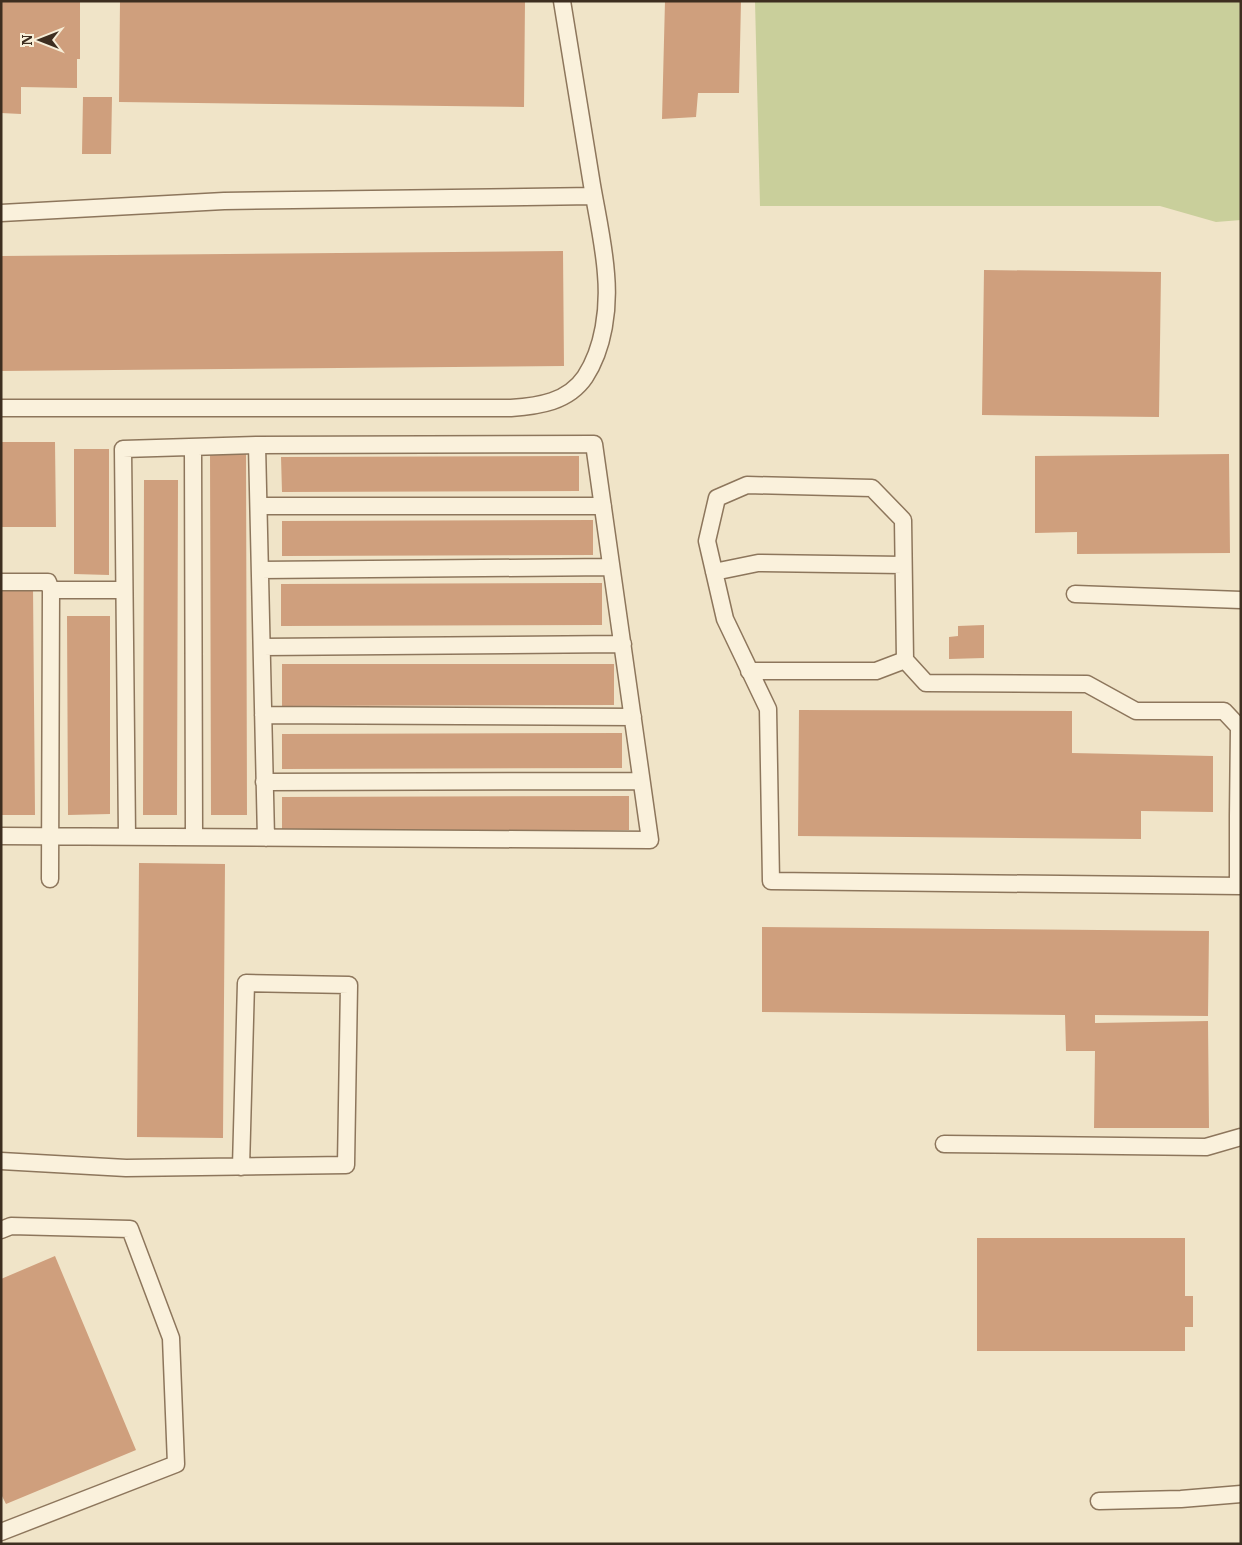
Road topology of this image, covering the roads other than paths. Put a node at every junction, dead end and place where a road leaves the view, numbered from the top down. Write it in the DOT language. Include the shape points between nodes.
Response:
graph roads {
  1 [pos="562,1"];
  2 [pos="594,196"];
  3 [pos="1,213"];
  4 [pos="1,408"];
  5 [pos="257,445"];
  6 [pos="193,447"];
  7 [pos="259,506"];
  8 [pos="603,506"];
  9 [pos="903,565"];
  10 [pos="612,567"];
  11 [pos="260,570"];
  12 [pos="714,572"];
  13 [pos="1,582"];
  14 [pos="51,590"];
  15 [pos="124,590"];
  16 [pos="1075,594"];
  17 [pos="1241,600"];
  18 [pos="623,644"];
  19 [pos="262,648"];
  20 [pos="905,660"];
  21 [pos="750,671"];
  22 [pos="263,715"];
  23 [pos="633,717"];
  24 [pos="641,781"];
  25 [pos="264,782"];
  26 [pos="1239,816"];
  27 [pos="1,836"];
  28 [pos="50,836"];
  29 [pos="127,836"];
  30 [pos="194,837"];
  31 [pos="266,838"];
  32 [pos="50,879"];
  33 [pos="1239,886"];
  34 [pos="1241,1137"];
  35 [pos="944,1144"];
  36 [pos="1,1161"];
  37 [pos="241,1167"];
  38 [pos="1,1230"];
  39 [pos="1241,1494"];
  40 [pos="1099,1501"];
  41 [pos="1,1532"];
  1 -- 2 [label="lane"];
  2 -- 3 [label="lane" via="224,202"];
  2 -- 4 [label="lane" via="606,274 603,331 585,377 553,402 511,408"];
  5 -- 6 [label="lane"];
  5 -- 7 [label="lane"];
  5 -- 8 [label="lane" via="594,444"];
  6 -- 15 [label="lane" via="123,449"];
  6 -- 30 [label="lane"];
  7 -- 8 [label="lane"];
  7 -- 11 [label="lane"];
  8 -- 10 [label="lane"];
  9 -- 12 [label="lane" via="758,563"];
  9 -- 12 [label="lane" via="903,520 872,488 747,485 717,498 707,541"];
  9 -- 20 [label="lane"];
  10 -- 11 [label="lane"];
  10 -- 18 [label="lane"];
  11 -- 19 [label="lane"];
  12 -- 21 [label="lane" via="725,619"];
  13 -- 14 [label="lane" via="48,582"];
  14 -- 15 [label="lane"];
  14 -- 28 [label="lane"];
  15 -- 29 [label="lane"];
  16 -- 17 [label="lane"];
  18 -- 19 [label="lane"];
  18 -- 23 [label="lane"];
  19 -- 22 [label="lane"];
  20 -- 21 [label="lane" via="876,672"];
  20 -- 26 [label="lane" via="926,683 1087,684 1136,711 1224,711 1239,727"];
  21 -- 33 [label="lane" via="768,709 771,880"];
  22 -- 23 [label="lane"];
  22 -- 25 [label="lane"];
  23 -- 24 [label="lane"];
  24 -- 25 [label="lane"];
  24 -- 31 [label="lane" via="650,840"];
  25 -- 31 [label="lane"];
  26 -- 33 [label="lane"];
  27 -- 28 [label="lane"];
  28 -- 29 [label="lane"];
  28 -- 32 [label="lane"];
  29 -- 30 [label="lane"];
  30 -- 31 [label="lane"];
  34 -- 35 [label="lane" via="1206,1147"];
  36 -- 37 [label="lane" via="126,1168"];
  37 -- 37 [label="lane" via="346,1166 349,985 246,983"];
  38 -- 41 [label="lane" via="11,1226 130,1229 170,1338 176,1464"];
  39 -- 40 [label="lane"];
}
